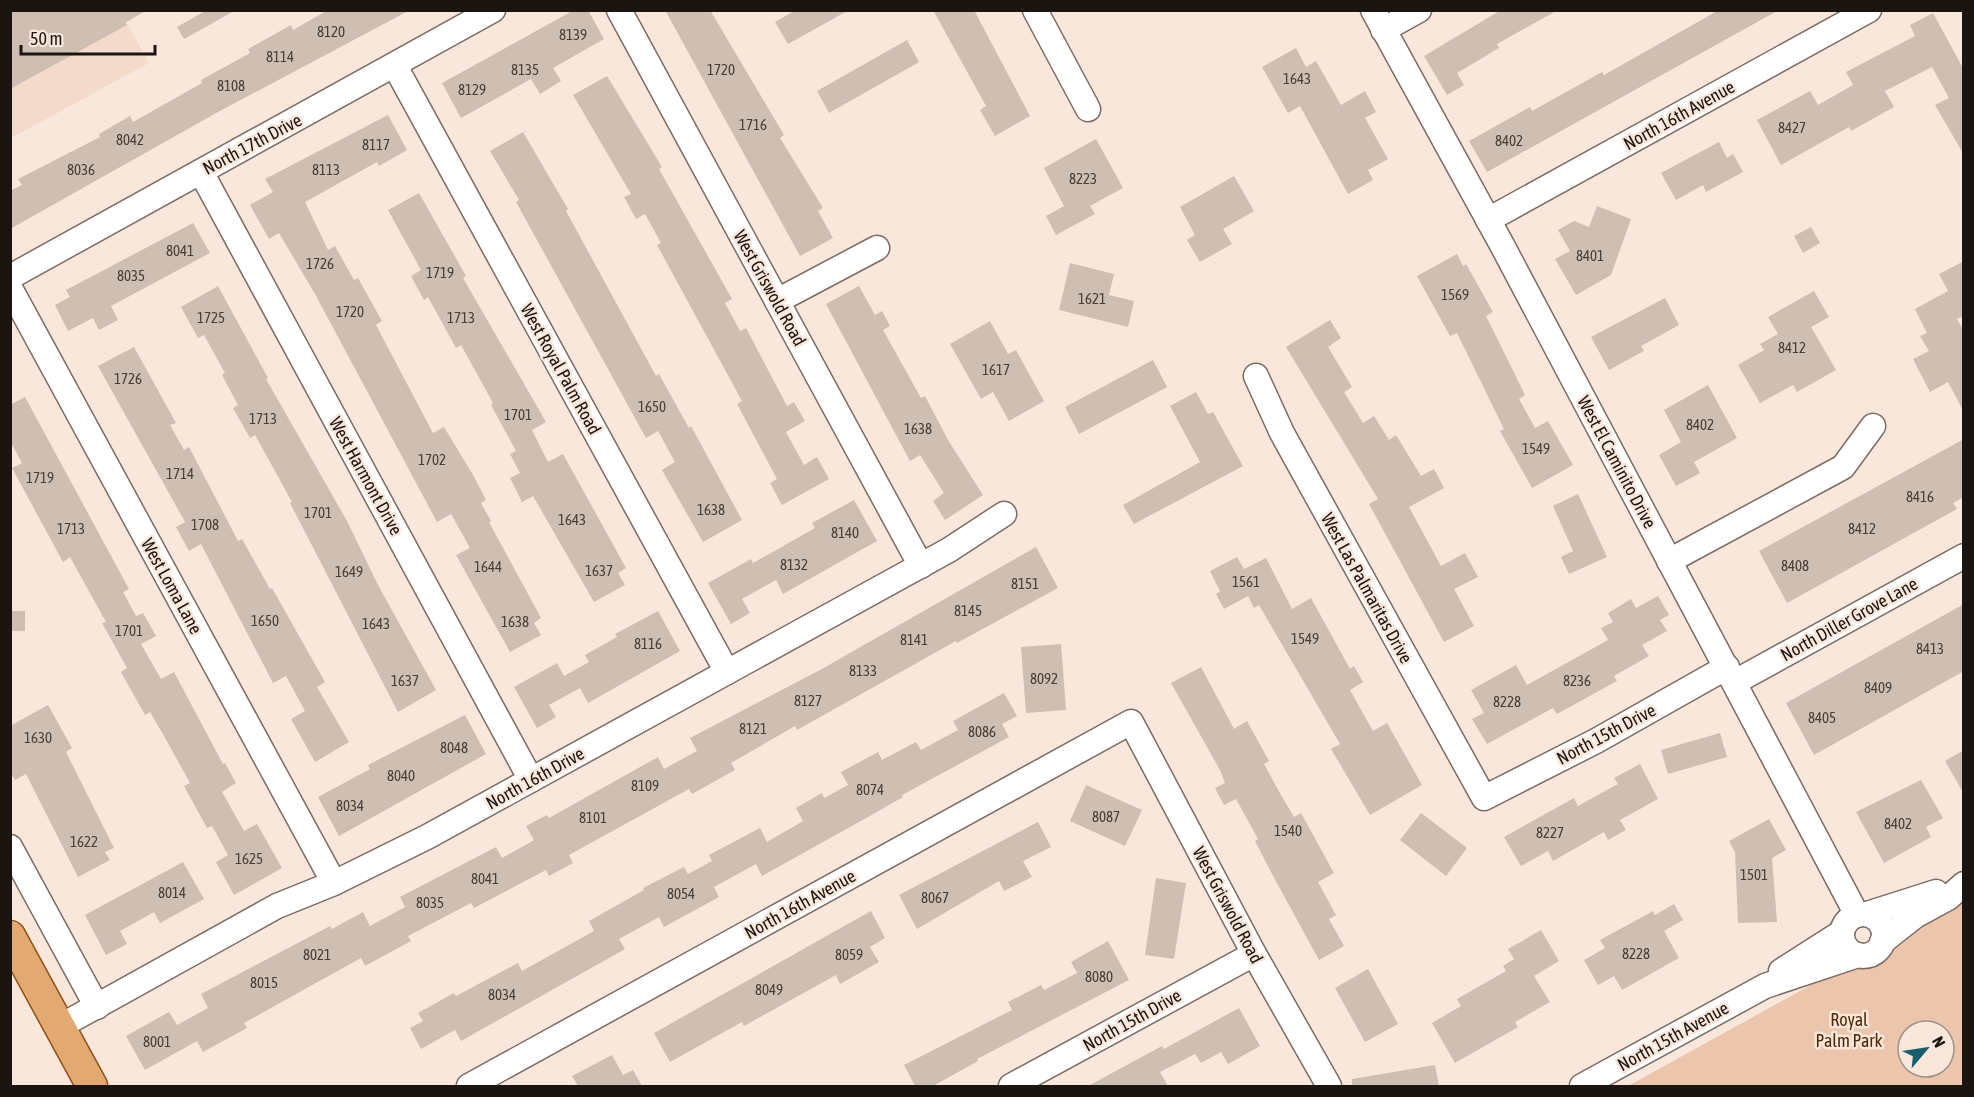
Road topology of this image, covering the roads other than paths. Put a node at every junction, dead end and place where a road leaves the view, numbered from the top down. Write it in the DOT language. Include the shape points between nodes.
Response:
graph roads {
  1 [pos="493,10"];
  2 [pos="620,10"];
  3 [pos="1035,10"];
  4 [pos="1419,10"];
  5 [pos="1869,10"];
  6 [pos="1378,20"];
  7 [pos="395,66"];
  8 [pos="1088,109"];
  9 [pos="201,172"];
  10 [pos="1488,220"];
  11 [pos="877,248"];
  12 [pos="10,277"];
  13 [pos="10,288"];
  14 [pos="777,301"];
  15 [pos="1256,376"];
  16 [pos="1873,426"];
  17 [pos="1004,514"];
  18 [pos="1964,556"];
  19 [pos="1670,561"];
  20 [pos="921,566"];
  21 [pos="727,672"];
  22 [pos="1731,674"];
  23 [pos="1131,722"];
  24 [pos="531,780"];
  25 [pos="1484,798"];
  26 [pos="10,847"];
  27 [pos="334,883"];
  28 [pos="1961,886"];
  29 [pos="1856,920"];
  30 [pos="10,936"];
  31 [pos="1882,942"];
  32 [pos="1254,954"];
  33 [pos="1858,955"];
  34 [pos="1765,986"];
  35 [pos="97,1007"];
  36 [pos="60,1027"];
  37 [pos="92,1086"];
  38 [pos="469,1086"];
  39 [pos="1011,1086"];
  40 [pos="1329,1086"];
  41 [pos="1582,1086"];
  1 -- 7 [label="street, North 17th Drive"];
  2 -- 14 [label="street, West Griswold Road"];
  3 -- 8 [label="street"];
  4 -- 6 [label="street"];
  5 -- 10 [label="street, North 16th Avenue"];
  6 -- 10 [label="street, West El Caminito Drive"];
  7 -- 9 [label="street, North 17th Drive"];
  7 -- 21 [label="street, West Royal Palm Road"];
  9 -- 12 [label="street, North 17th Drive"];
  9 -- 24 [label="street, West Harmont Drive"];
  10 -- 19 [label="street, West El Caminito Drive"];
  11 -- 14 [label="street"];
  13 -- 27 [label="street, West Loma Lane"];
  14 -- 20 [label="street, West Griswold Road"];
  15 -- 25 [label="street, West Las Palmaritas Drive" via="1287,444"];
  16 -- 19 [label="street" via="1843,467"];
  17 -- 20 [label="street, North 16th Drive"];
  18 -- 22 [label="street, North Diller Grove Lane"];
  19 -- 22 [label="street, West El Caminito Drive"];
  20 -- 21 [label="street, North 16th Drive"];
  21 -- 24 [label="street, North 16th Drive"];
  22 -- 25 [label="street, North 15th Drive"];
  22 -- 29 [label="street, West El Caminito Drive"];
  23 -- 32 [label="street, West Griswold Road"];
  23 -- 38 [label="street, North 16th Avenue"];
  24 -- 27 [label="street, North 16th Drive"];
  26 -- 35 [label="street"];
  27 -- 35 [label="street, North 16th Drive" via="277,906"];
  28 -- 29 [label="street, North 15th Avenue"];
  28 -- 31 [label="street, North 15th Avenue"];
  29 -- 31 [label="street" via="1879,922 1884,935"];
  29 -- 33 [label="street" via="1844,944"];
  29 -- 34 [label="street, North 15th Avenue"];
  30 -- 36 [label="main road"];
  31 -- 33 [label="street, North 15th Avenue" via="1871,954"];
  32 -- 39 [label="street, North 15th Drive"];
  32 -- 40 [label="street, West Griswold Road"];
  33 -- 34 [label="street, North 15th Avenue"];
  34 -- 41 [label="street, North 15th Avenue"];
  35 -- 36 [label="street, North 16th Drive"];
  36 -- 37 [label="main road"];
}
